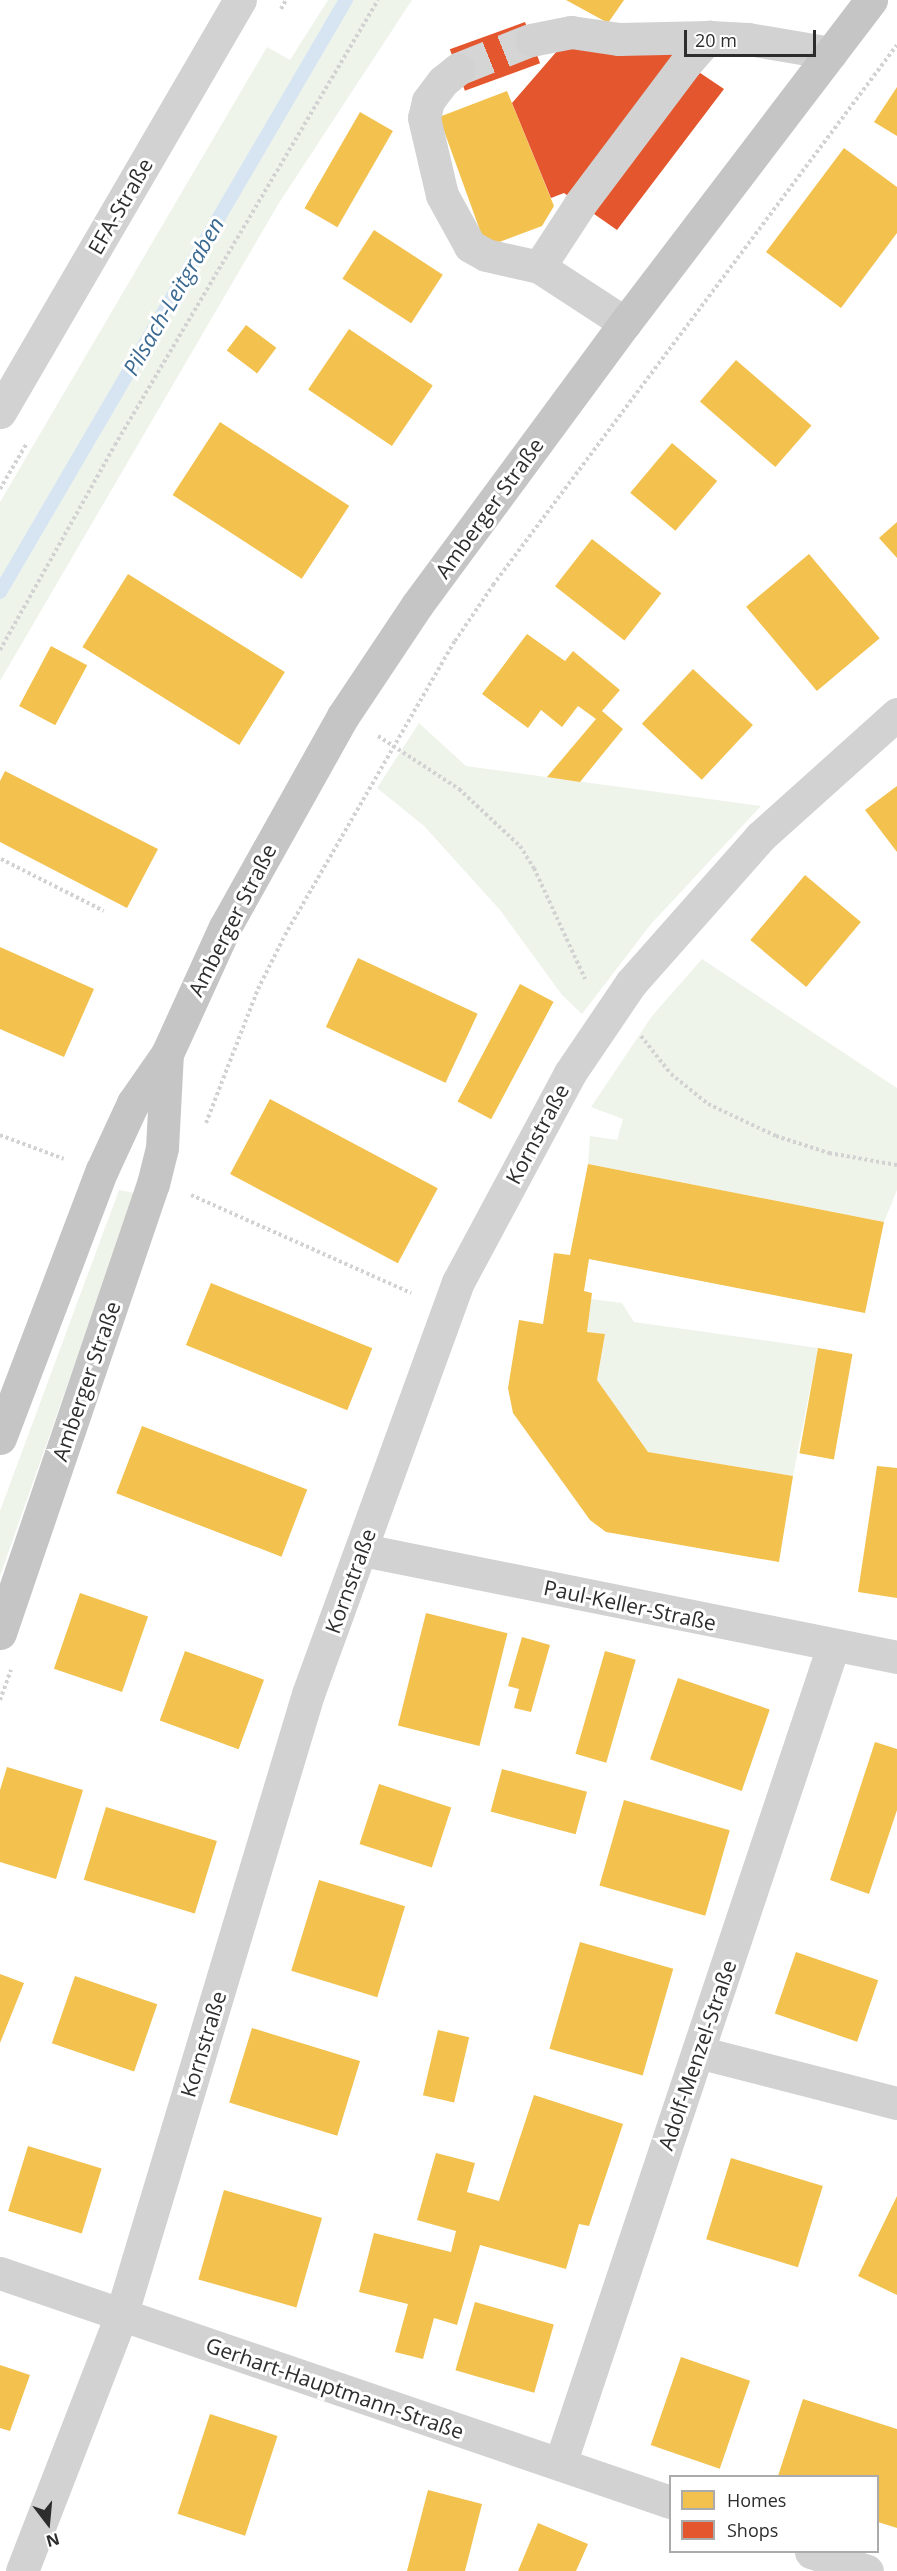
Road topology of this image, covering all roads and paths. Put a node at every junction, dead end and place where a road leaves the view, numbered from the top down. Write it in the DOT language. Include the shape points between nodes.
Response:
graph roads {
  1 [pos="240,0"];
  2 [pos="378,0"];
  3 [pos="871,0"];
  4 [pos="710,38"];
  5 [pos="531,40"];
  6 [pos="897,45"];
  7 [pos="831,53"];
  8 [pos="458,69"];
  9 [pos="539,267"];
  10 [pos="625,322"];
  11 [pos="0,412"];
  12 [pos="0,650"];
  13 [pos="897,714"];
  14 [pos="343,716"];
  15 [pos="393,743"];
  16 [pos="1,859"];
  17 [pos="104,911"];
  18 [pos="608,1016"];
  19 [pos="167,1054"];
  20 [pos="204,1128"];
  21 [pos="0,1135"];
  22 [pos="70,1161"];
  23 [pos="897,1165"];
  24 [pos="182,1192"];
  25 [pos="446,1309"];
  26 [pos="0,1438"];
  27 [pos="363,1550"];
  28 [pos="0,1633"];
  29 [pos="833,1646"];
  30 [pos="897,1657"];
  31 [pos="12,1667"];
  32 [pos="0,1700"];
  33 [pos="698,2052"];
  34 [pos="897,2103"];
  35 [pos="0,2273"];
  36 [pos="121,2316"];
  37 [pos="560,2464"];
  38 [pos="669,2502"];
  39 [pos="814,2553"];
  40 [pos="22,2571"];
  41 [pos="867,2571"];
  1 -- 11 [label="street, EFA-Straße"];
  2 -- 12 [label="path" via="115,445"];
  3 -- 7 [label="main road, Amberger Straße"];
  4 -- 5 [label="street" via="619,39 571,32"];
  4 -- 7 [label="street" via="748,39"];
  4 -- 9 [label="street" via="580,204"];
  6 -- 15 [label="path" via="493,585"];
  7 -- 10 [label="main road, Amberger Straße"];
  8 -- 9 [label="street" via="428,101 424,118 442,195 470,246 486,255"];
  9 -- 10 [label="street"];
  10 -- 14 [label="main road, Amberger Straße" via="417,605"];
  13 -- 18 [label="street, Kornstraße" via="760,837 631,983"];
  14 -- 15 [label="path"];
  14 -- 19 [label="main road, Amberger Straße" via="225,927"];
  15 -- 18 [label="path" via="459,789 520,846 583,975"];
  15 -- 20 [label="path" via="258,989"];
  16 -- 17 [label="path"];
  18 -- 23 [label="path" via="641,1036 677,1080 708,1104 797,1143 877,1164"];
  18 -- 25 [label="street, Kornstraße" via="570,1073"];
  19 -- 26 [label="main road, Amberger Straße" via="133,1103 102,1170"];
  19 -- 28 [label="main road, Amberger Straße" via="162,1148 153,1185"];
  21 -- 22 [label="path"];
  24 -- 25 [label="path" via="273,1229"];
  25 -- 27 [label="street, Kornstraße"];
  27 -- 29 [label="street, Paul-Keller-Straße"];
  27 -- 36 [label="street, Kornstraße" via="308,1694"];
  29 -- 30 [label="street, Paul-Keller-Straße"];
  29 -- 33 [label="street, Adolf-Menzel-Straße"];
  31 -- 32 [label="path"];
  33 -- 34 [label="street"];
  33 -- 37 [label="street, Adolf-Menzel-Straße"];
  35 -- 36 [label="street, Gerhart-Hauptmann-Straße"];
  36 -- 37 [label="street, Gerhart-Hauptmann-Straße"];
  36 -- 40 [label="street, Kornstraße"];
  37 -- 38 [label="street, Gerhart-Hauptmann-Straße"];
  39 -- 41 [label="street"];
}
